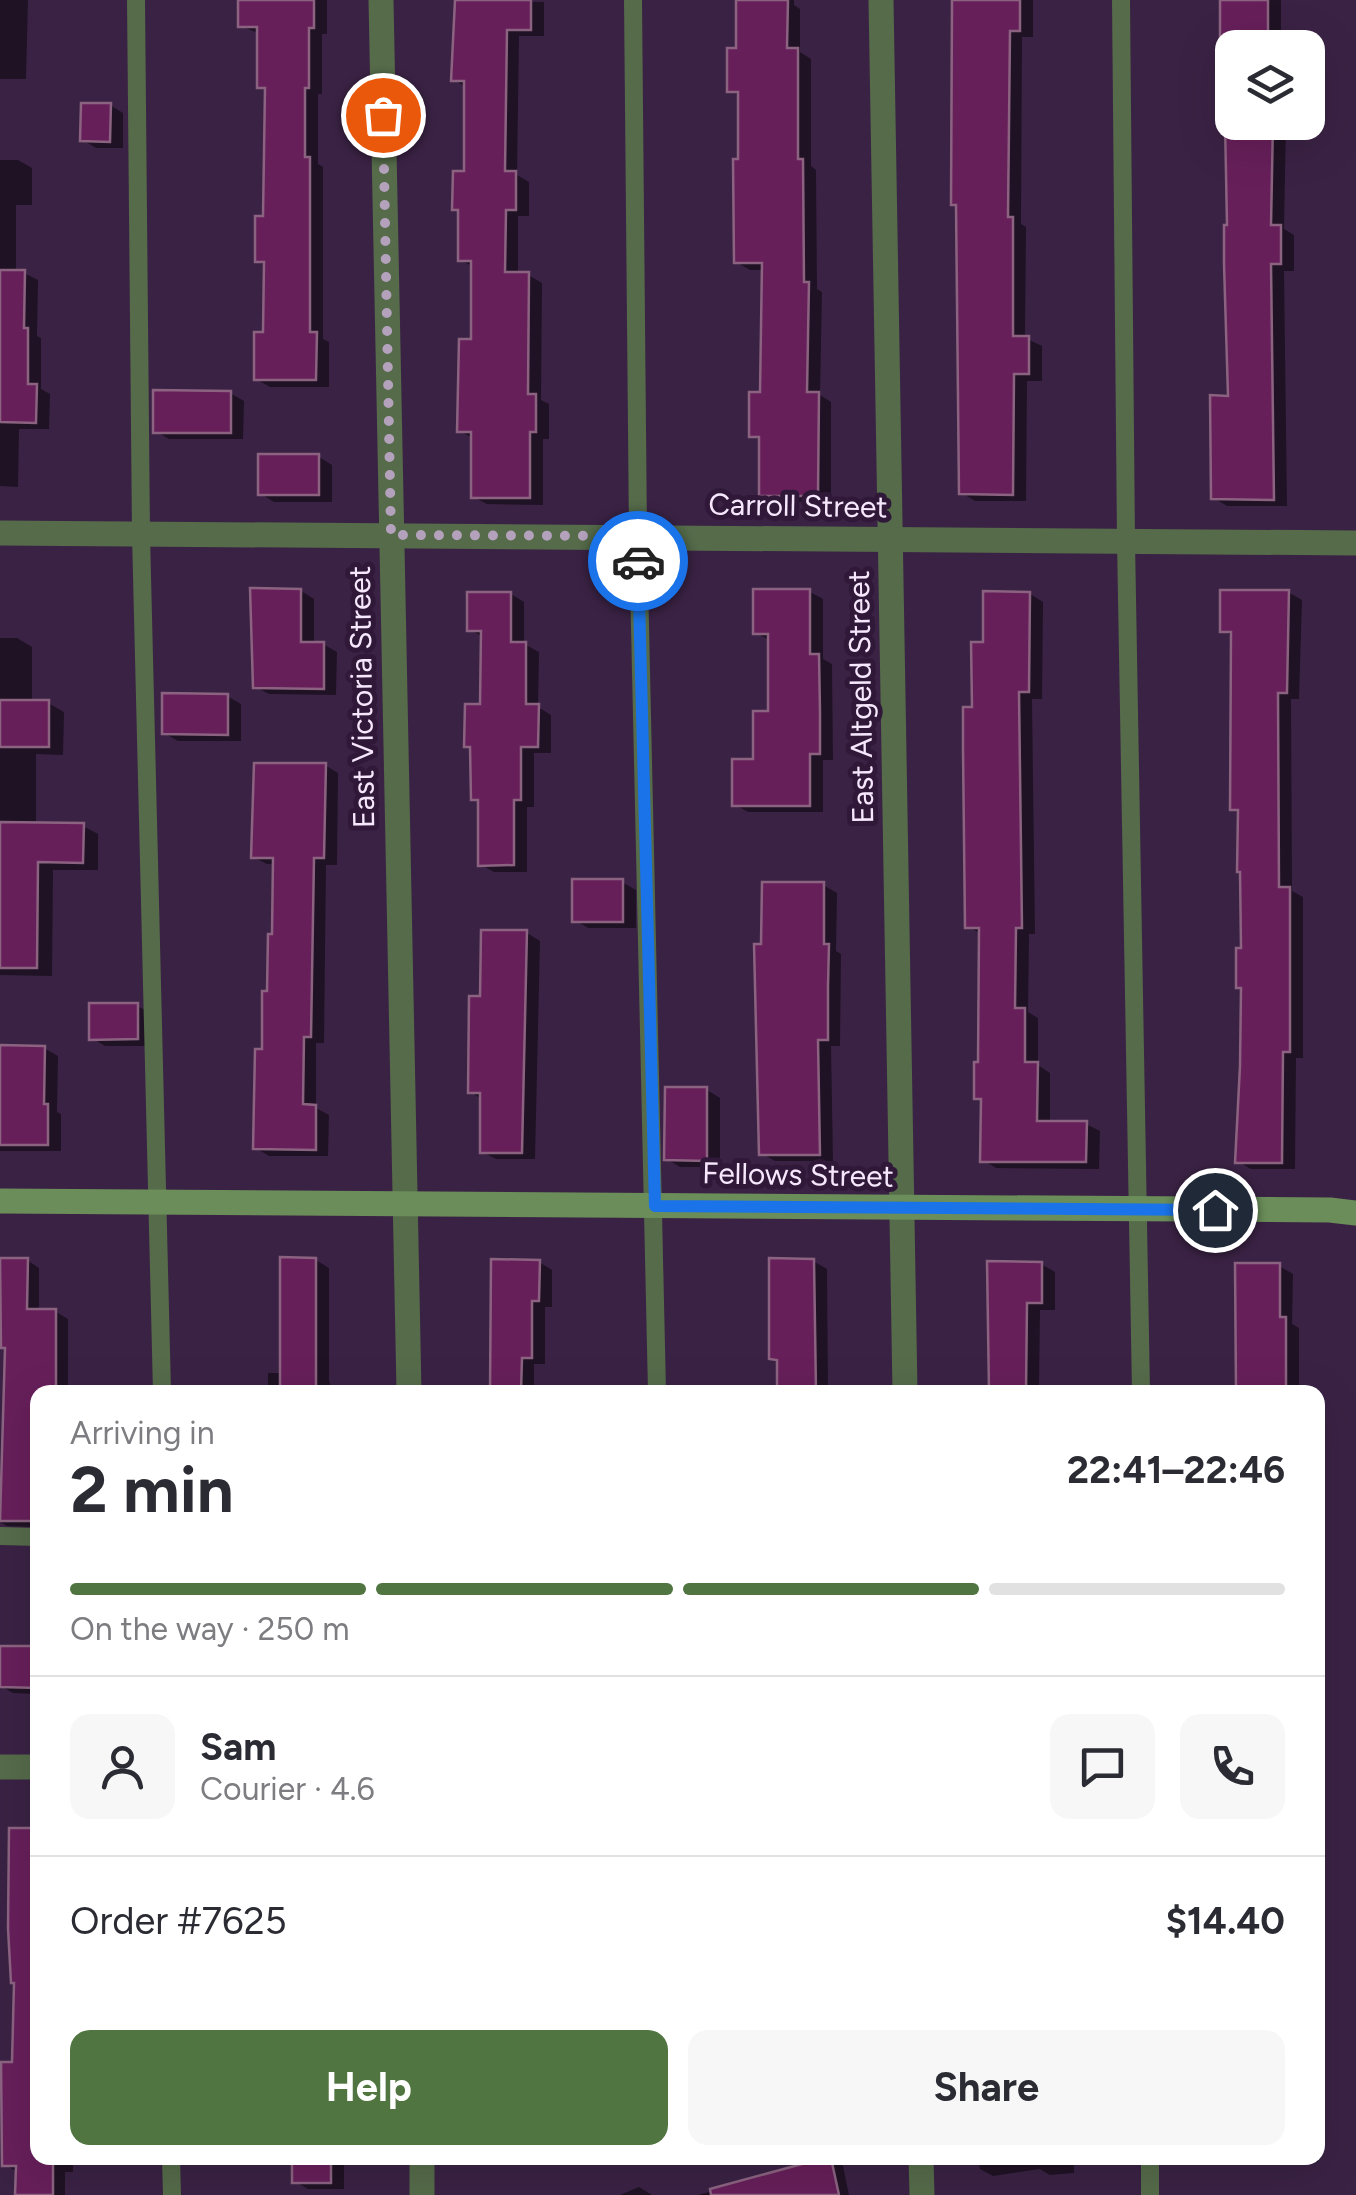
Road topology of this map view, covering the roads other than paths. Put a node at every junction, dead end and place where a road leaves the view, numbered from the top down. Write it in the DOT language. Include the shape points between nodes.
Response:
graph roads {
  1 [pos="136,0"];
  2 [pos="381,0"];
  3 [pos="633,0"];
  4 [pos="881,0"];
  5 [pos="1121,0"];
  6 [pos="0,534"];
  7 [pos="142,535"];
  8 [pos="391,535"];
  9 [pos="638,536"];
  10 [pos="891,540"];
  11 [pos="1126,542"];
  12 [pos="1356,542"];
  13 [pos="0,1201"];
  14 [pos="157,1202"];
  15 [pos="404,1202"];
  16 [pos="655,1206"];
  17 [pos="901,1208"];
  18 [pos="1138,1209"];
  19 [pos="1356,1213"];
  20 [pos="162,1385"];
  21 [pos="409,1385"];
  22 [pos="657,1385"];
  23 [pos="905,1385"];
  24 [pos="1141,1385"];
  25 [pos="0,1536"];
  26 [pos="30,1537"];
  27 [pos="0,1767"];
  28 [pos="30,1767"];
  29 [pos="171,2165"];
  30 [pos="422,2165"];
  31 [pos="922,2165"];
  32 [pos="1150,2165"];
  33 [pos="172,2195"];
  34 [pos="422,2195"];
  35 [pos="922,2195"];
  36 [pos="1150,2195"];
  1 -- 7 [label="lane"];
  2 -- 8 [label="street, East Victoria Street"];
  3 -- 9 [label="lane"];
  4 -- 10 [label="street, East Altgeld Street"];
  5 -- 11 [label="lane"];
  6 -- 7 [label="street, Carroll Street"];
  7 -- 8 [label="street, Carroll Street"];
  7 -- 14 [label="lane"];
  8 -- 9 [label="street, Carroll Street"];
  8 -- 15 [label="street, East Victoria Street"];
  9 -- 10 [label="street, Carroll Street"];
  9 -- 16 [label="lane"];
  10 -- 11 [label="street, Carroll Street"];
  10 -- 17 [label="street, East Altgeld Street"];
  11 -- 12 [label="street, Carroll Street"];
  11 -- 18 [label="lane"];
  13 -- 14 [label="street, Fellows Street"];
  14 -- 15 [label="street, Fellows Street"];
  14 -- 20 [label="lane"];
  15 -- 16 [label="street, Fellows Street"];
  15 -- 21 [label="street, East Victoria Street"];
  16 -- 17 [label="street, Fellows Street"];
  16 -- 22 [label="lane"];
  17 -- 18 [label="street, Fellows Street"];
  17 -- 23 [label="street, East Altgeld Street"];
  18 -- 19 [label="street, Fellows Street"];
  18 -- 24 [label="lane"];
  25 -- 26 [label="lane"];
  27 -- 28 [label="street"];
  29 -- 33 [label="lane"];
  30 -- 34 [label="street"];
  31 -- 35 [label="street"];
  32 -- 36 [label="lane"];
}
